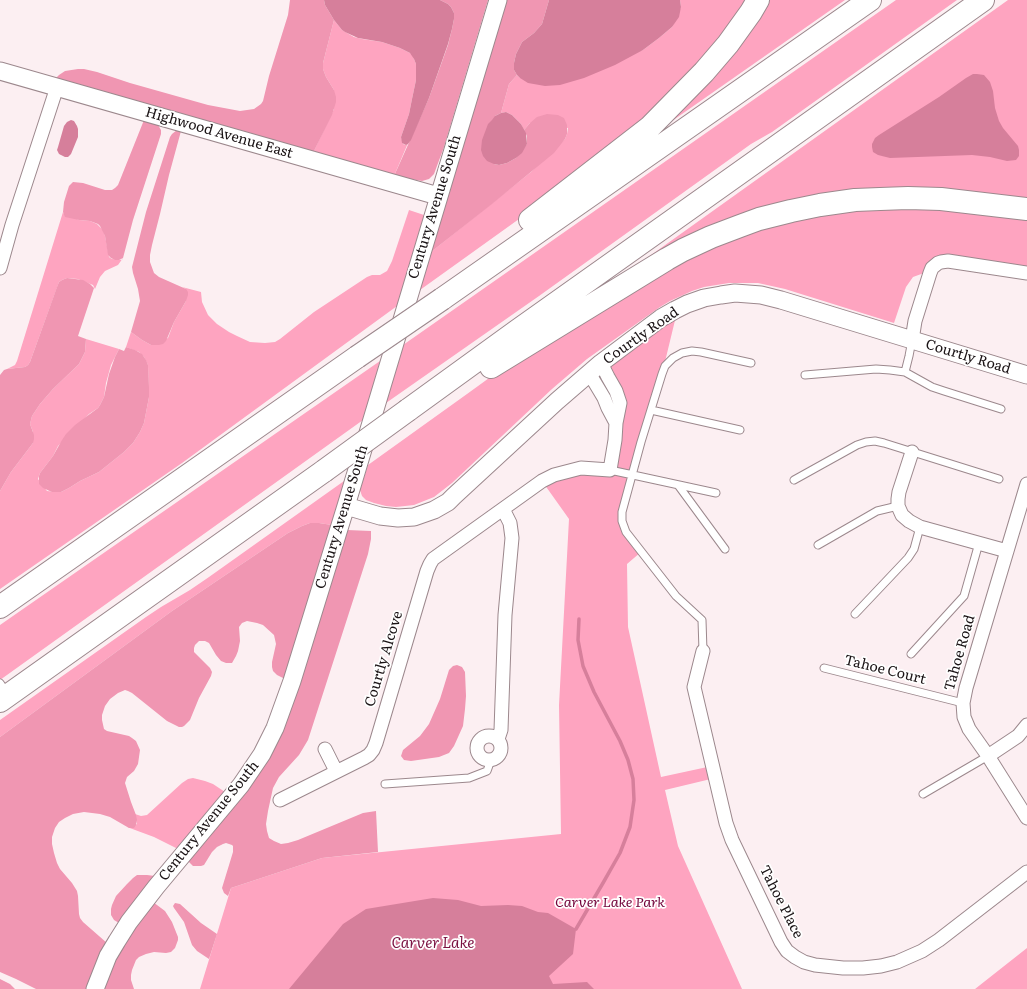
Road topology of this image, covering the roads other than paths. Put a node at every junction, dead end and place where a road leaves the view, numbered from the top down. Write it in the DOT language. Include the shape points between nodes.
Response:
graph roads {
  1 [pos="498,0"];
  2 [pos="758,0"];
  3 [pos="870,0"];
  4 [pos="983,0"];
  5 [pos="0,71"];
  6 [pos="57,87"];
  7 [pos="438,196"];
  8 [pos="1027,209"];
  9 [pos="0,268"];
  10 [pos="1027,273"];
  11 [pos="442,299"];
  12 [pos="912,340"];
  13 [pos="751,363"];
  14 [pos="595,368"];
  15 [pos="905,372"];
  16 [pos="805,375"];
  17 [pos="1027,375"];
  18 [pos="1001,409"];
  19 [pos="408,410"];
  20 [pos="651,410"];
  21 [pos="740,430"];
  22 [pos="912,452"];
  23 [pos="610,470"];
  24 [pos="633,475"];
  25 [pos="999,479"];
  26 [pos="794,480"];
  27 [pos="1027,484"];
  28 [pos="678,485"];
  29 [pos="716,493"];
  30 [pos="346,506"];
  31 [pos="898,506"];
  32 [pos="503,509"];
  33 [pos="920,527"];
  34 [pos="978,543"];
  35 [pos="818,545"];
  36 [pos="725,549"];
  37 [pos="1007,551"];
  38 [pos="0,606"];
  39 [pos="855,614"];
  40 [pos="703,651"];
  41 [pos="911,654"];
  42 [pos="824,668"];
  43 [pos="3,693"];
  44 [pos="963,703"];
  45 [pos="1027,725"];
  46 [pos="498,739"];
  47 [pos="325,749"];
  48 [pos="988,756"];
  49 [pos="491,760"];
  50 [pos="336,771"];
  51 [pos="385,784"];
  52 [pos="923,794"];
  53 [pos="280,800"];
  54 [pos="1027,818"];
  55 [pos="1027,872"];
  56 [pos="95,989"];
  1 -- 7 [label="street, Century Avenue South"];
  2 -- 11 [label="highway" via="728,44 650,127 522,226"];
  3 -- 11 [label="highway"];
  4 -- 19 [label="highway"];
  5 -- 6 [label="street, Highwood Avenue East"];
  6 -- 7 [label="street, Highwood Avenue East"];
  6 -- 9 [label="street"];
  7 -- 30 [label="street, Century Avenue South"];
  8 -- 19 [label="highway" via="941,199 880,199 809,207 740,226 667,259 489,367"];
  10 -- 12 [label="street" via="946,261 938,263 930,273 915,321"];
  11 -- 38 [label="highway, bridge"];
  12 -- 14 [label="street, Courtly Road" via="781,300 735,293 704,298 675,310"];
  12 -- 15 [label="lane"];
  12 -- 17 [label="street, Courtly Road"];
  13 -- 20 [label="lane" via="701,352 682,353 666,366"];
  14 -- 23 [label="street" via="604,398 616,423"];
  14 -- 30 [label="street, Courtly Road" via="454,496 434,510 414,517 394,518"];
  15 -- 16 [label="lane" via="876,369"];
  15 -- 18 [label="lane" via="932,387"];
  19 -- 43 [label="highway, bridge"];
  20 -- 21 [label="lane"];
  20 -- 24 [label="lane"];
  22 -- 25 [label="lane"];
  22 -- 26 [label="lane" via="875,441 866,442"];
  22 -- 31 [label="street" via="899,492"];
  23 -- 24 [label="lane"];
  23 -- 32 [label="street, Courtly Alcove" via="582,468 554,474"];
  24 -- 28 [label="lane"];
  24 -- 40 [label="lane" via="622,512 626,532 676,596 702,620"];
  27 -- 37 [label="street, Tahoe Road"];
  28 -- 29 [label="lane"];
  28 -- 36 [label="lane"];
  30 -- 56 [label="street, Century Avenue South" via="288,694 266,746 241,785 129,922 108,956"];
  31 -- 33 [label="street" via="902,515"];
  31 -- 35 [label="lane" via="877,511"];
  32 -- 46 [label="street" via="510,523 512,535 505,615 501,730"];
  32 -- 50 [label="street, Courtly Alcove" via="432,561 374,748 366,757"];
  33 -- 34 [label="street"];
  33 -- 39 [label="lane" via="914,549 908,558"];
  34 -- 37 [label="street"];
  34 -- 41 [label="lane" via="964,596"];
  37 -- 44 [label="street, Tahoe Road"];
  40 -- 55 [label="street, Tahoe Place" via="694,687 726,823 781,942 795,957 815,965 850,968 897,962 939,940"];
  42 -- 44 [label="lane, Tahoe Court"];
  44 -- 48 [label="street, Tahoe Road" via="964,717"];
  45 -- 48 [label="street" via="1018,736"];
  46 -- 49 [label="street" via="501,750 498,756"];
  46 -- 49 [label="street" via="486,736 478,744 479,754 484,759"];
  47 -- 50 [label="street"];
  48 -- 52 [label="lane"];
  48 -- 54 [label="street, Tahoe Road"];
  49 -- 51 [label="lane" via="487,771 469,778"];
  50 -- 53 [label="street, Courtly Alcove"];
}
